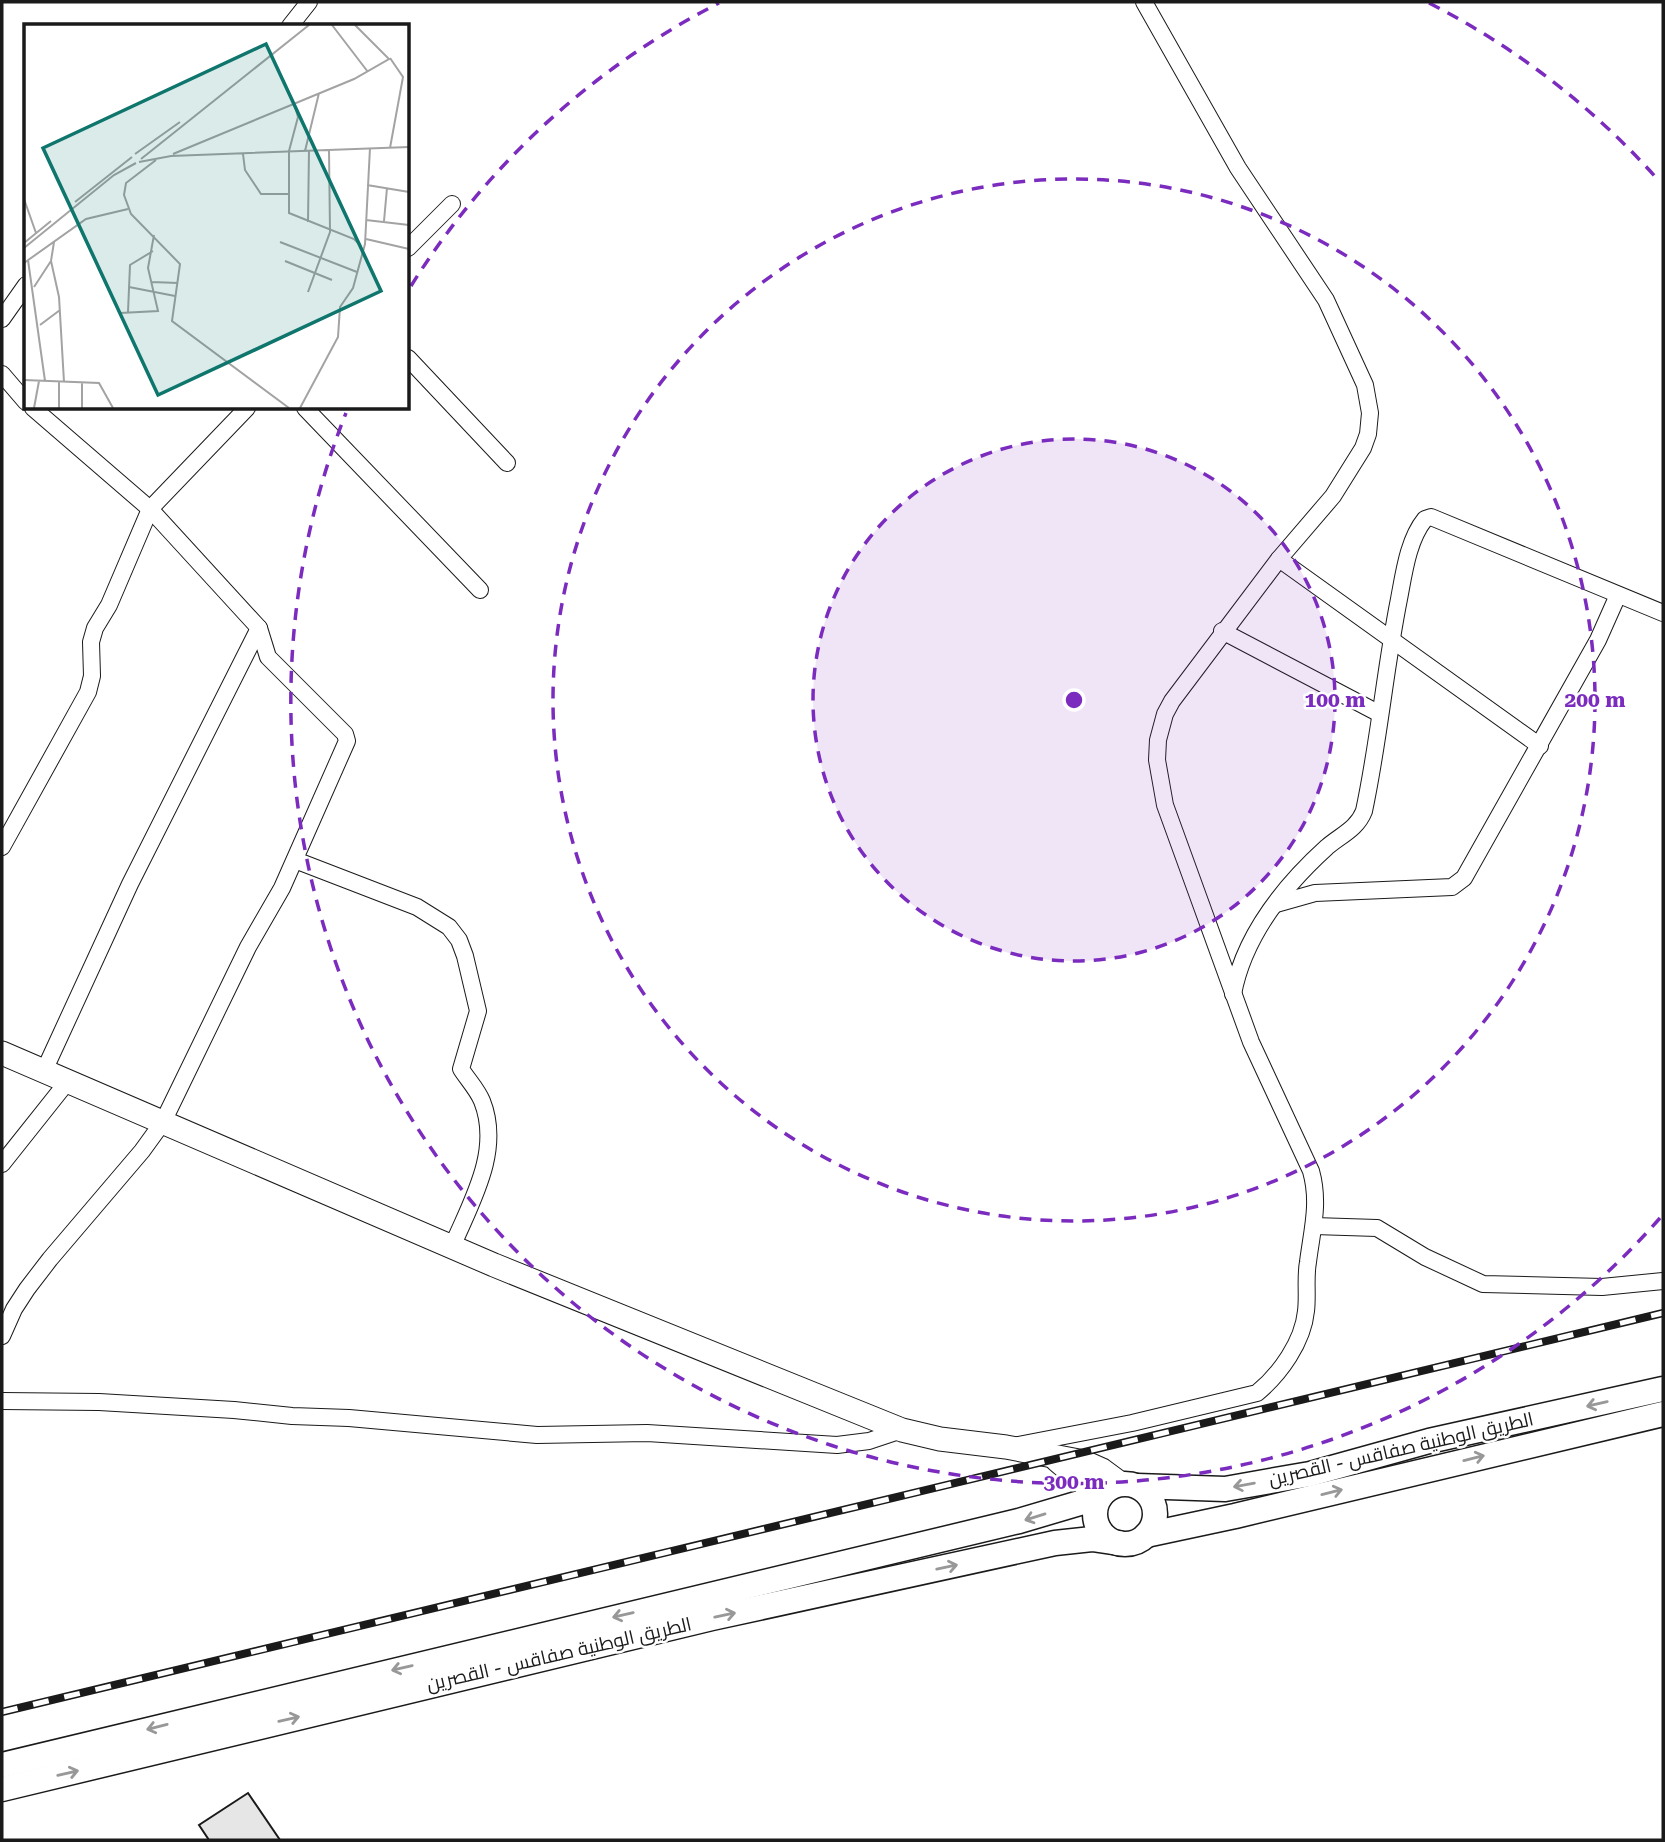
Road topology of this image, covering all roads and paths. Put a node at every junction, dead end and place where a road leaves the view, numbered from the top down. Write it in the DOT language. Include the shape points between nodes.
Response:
graph roads {
  1 [pos="309,2"];
  2 [pos="1144,2"];
  3 [pos="292,24"];
  4 [pos="452,204"];
  5 [pos="410,246"];
  6 [pos="24,288"];
  7 [pos="2,319"];
  8 [pos="410,360"];
  9 [pos="2,374"];
  10 [pos="24,400"];
  11 [pos="35,410"];
  12 [pos="245,410"];
  13 [pos="307,410"];
  14 [pos="507,463"];
  15 [pos="150,509"];
  16 [pos="1279,559"];
  17 [pos="480,590"];
  18 [pos="1618,595"];
  19 [pos="1663,613"];
  20 [pos="259,628"];
  21 [pos="1223,631"];
  22 [pos="1391,640"];
  23 [pos="1380,714"];
  24 [pos="1540,746"];
  25 [pos="2,847"];
  26 [pos="295,860"];
  27 [pos="1276,904"];
  28 [pos="1233,994"];
  29 [pos="2,1053"];
  30 [pos="44,1071"];
  31 [pos="68,1081"];
  32 [pos="163,1122"];
  33 [pos="2,1164"];
  34 [pos="1314,1226"];
  35 [pos="452,1247"];
  36 [pos="1663,1281"];
  37 [pos="2,1336"];
  38 [pos="2,1401"];
  39 [pos="1662,1402"];
  40 [pos="902,1430"];
  41 [pos="1006,1447"];
  42 [pos="1119,1489"];
  43 [pos="1146,1535"];
  44 [pos="1119,1543"];
  45 [pos="833,1565"];
  46 [pos="843,1590"];
  47 [pos="199,1728"];
  48 [pos="2,1765"];
  49 [pos="2,1789"];
  1 -- 3 [label="street"];
  2 -- 16 [label="street" via="1238,168 1326,300 1365,385 1370,413 1363,448 1333,496"];
  4 -- 5 [label="street"];
  6 -- 7 [label="street"];
  8 -- 14 [label="street"];
  9 -- 10 [label="street"];
  11 -- 15 [label="street"];
  12 -- 15 [label="street"];
  13 -- 17 [label="street"];
  15 -- 20 [label="street"];
  15 -- 25 [label="street" via="90,642 88,692"];
  16 -- 21 [label="street"];
  16 -- 22 [label="street"];
  18 -- 19 [label="street"];
  18 -- 22 [label="street" via="1431,517 1420,525 1413,540"];
  18 -- 24 [label="street"];
  20 -- 26 [label="street" via="268,657 347,741"];
  20 -- 30 [label="street" via="130,884"];
  21 -- 23 [label="street"];
  21 -- 28 [label="street" via="1165,714 1157,760 1166,805"];
  22 -- 23 [label="street"];
  22 -- 24 [label="street"];
  23 -- 27 [label="street" via="1360,821 1320,853"];
  24 -- 27 [label="street" via="1464,878 1452,887 1315,893"];
  26 -- 32 [label="street"];
  26 -- 35 [label="street" via="417,907 450,927 459,940 478,1011 461,1069 482,1100 489,1136 480,1180"];
  27 -- 28 [label="street" via="1244,955"];
  28 -- 34 [label="street" via="1311,1171 1316,1189"];
  29 -- 30 [label="main road"];
  30 -- 31 [label="main road"];
  31 -- 32 [label="main road"];
  31 -- 33 [label="street"];
  32 -- 35 [label="main road"];
  32 -- 37 [label="street" via="27,1289"];
  34 -- 36 [label="street" via="1377,1228 1483,1284 1602,1287"];
  34 -- 41 [label="street" via="1304,1325 1293,1350 1257,1393"];
  35 -- 40 [label="main road"];
  38 -- 40 [label="street" via="99,1402 537,1435 647,1433 837,1445"];
  39 -- 42 [label="main road, الطريق الوطنية صفاقس - القصرين, one-way" via="1506,1424 1310,1474 1225,1489"];
  43 -- 39 [label="main road, الطريق الوطنية صفاقس - القصرين, one-way" via="1512,1449"];
  40 -- 41 [label="main road"];
  41 -- 42 [label="main road" via="1054,1458 1089,1485"];
  42 -- 43 [label="main road" via="1145,1491 1155,1508"];
  42 -- 44 [label="main road" via="1095,1516 1102,1534"];
  42 -- 45 [label="main road, الطريق الوطنية صفاقس - القصرين, one-way" via="1019,1521"];
  43 -- 44 [label="main road"];
  46 -- 44 [label="main road, الطريق الوطنية صفاقس - القصرين, one-way" via="1055,1543 1092,1539"];
  45 -- 46 [label="main road"];
  45 -- 47 [label="main road, الطريق الوطنية صفاقس - القصرين, one-way"];
  47 -- 46 [label="main road, الطريق الوطنية صفاقس - القصرين, one-way"];
  47 -- 48 [label="main road, الطريق الوطنية صفاقس - القصرين, one-way"];
  49 -- 47 [label="main road, الطريق الوطنية صفاقس - القصرين, one-way"];
}
